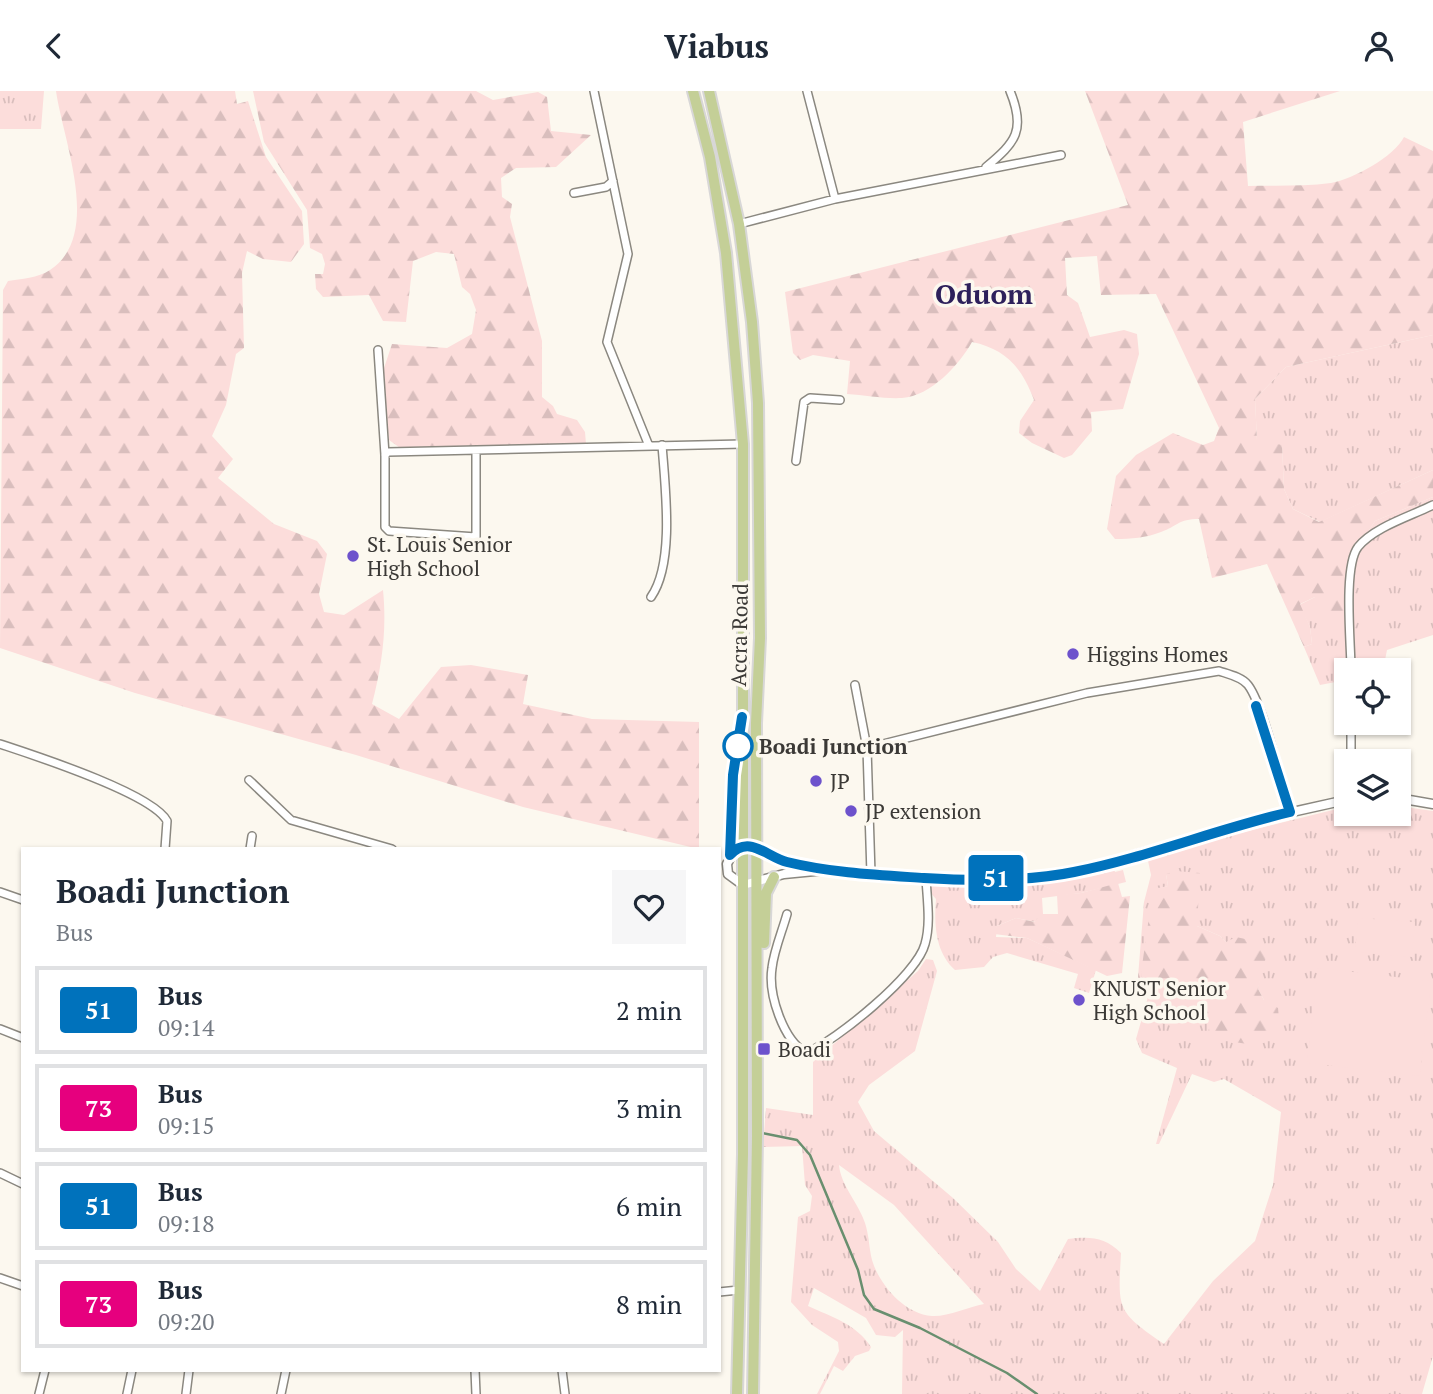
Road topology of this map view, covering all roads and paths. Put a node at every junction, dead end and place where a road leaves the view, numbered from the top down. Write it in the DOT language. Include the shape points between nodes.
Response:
graph roads {
  1 [pos="594,91"];
  2 [pos="694,91"];
  3 [pos="709,91"];
  4 [pos="807,91"];
  5 [pos="1010,91"];
  6 [pos="1060,155"];
  7 [pos="986,168"];
  8 [pos="613,181"];
  9 [pos="574,193"];
  10 [pos="835,199"];
  11 [pos="739,223"];
  12 [pos="378,350"];
  13 [pos="841,400"];
  14 [pos="743,444"];
  15 [pos="662,445"];
  16 [pos="649,446"];
  17 [pos="477,452"];
  18 [pos="384,455"];
  19 [pos="796,461"];
  20 [pos="1433,505"];
  21 [pos="651,597"];
  22 [pos="1351,658"];
  23 [pos="855,685"];
  24 [pos="742,717"];
  25 [pos="0,744"];
  26 [pos="867,748"];
  27 [pos="249,780"];
  28 [pos="1411,800"];
  29 [pos="1334,803"];
  30 [pos="1433,804"];
  31 [pos="1290,812"];
  32 [pos="252,836"];
  33 [pos="743,846"];
  34 [pos="165,847"];
  35 [pos="250,847"];
  36 [pos="385,847"];
  37 [pos="758,847"];
  38 [pos="730,855"];
  39 [pos="825,870"];
  40 [pos="871,874"];
  41 [pos="774,877"];
  42 [pos="926,878"];
  43 [pos="758,882"];
  44 [pos="743,885"];
  45 [pos="0,892"];
  46 [pos="21,900"];
  47 [pos="787,914"];
  48 [pos="757,980"];
  49 [pos="0,1029"];
  50 [pos="21,1037"];
  51 [pos="0,1173"];
  52 [pos="21,1183"];
  53 [pos="0,1278"];
  54 [pos="21,1285"];
  55 [pos="739,1290"];
  56 [pos="721,1292"];
  57 [pos="44,1372"];
  58 [pos="132,1372"];
  59 [pos="189,1372"];
  60 [pos="286,1372"];
  61 [pos="475,1372"];
  62 [pos="562,1372"];
  63 [pos="283,1393"];
  64 [pos="39,1394"];
  65 [pos="127,1394"];
  66 [pos="186,1394"];
  67 [pos="476,1394"];
  68 [pos="565,1394"];
  69 [pos="737,1394"];
  70 [pos="753,1394"];
  1 -- 8 [label="street"];
  2 -- 14 [label="highway, Accra Road" via="726,253"];
  3 -- 11 [label="highway, Accra Road"];
  4 -- 10 [label="street"];
  5 -- 7 [label="street" via="1018,115 1017,135"];
  6 -- 7 [label="street"];
  7 -- 10 [label="street"];
  8 -- 9 [label="street" via="606,187"];
  8 -- 16 [label="street" via="628,254 607,342"];
  10 -- 11 [label="street"];
  11 -- 37 [label="highway, Accra Road" via="758,403"];
  12 -- 18 [label="street"];
  13 -- 19 [label="street" via="810,398 804,402"];
  14 -- 15 [label="street"];
  14 -- 24 [label="highway, Accra Road"];
  15 -- 16 [label="street"];
  15 -- 21 [label="street" via="665,541 658,588"];
  16 -- 17 [label="street"];
  17 -- 18 [label="street"];
  17 -- 18 [label="street" via="477,534 472,537 385,527"];
  20 -- 22 [label="street" via="1367,538 1357,549 1351,566"];
  23 -- 26 [label="street"];
  24 -- 33 [label="highway, Accra Road"];
  24 -- 38 [label="highway" via="733,775"];
  25 -- 34 [label="street" via="112,786 153,807 167,821"];
  26 -- 31 [label="street" via="1087,693 1219,671 1248,685"];
  26 -- 40 [label="street"];
  27 -- 36 [label="street" via="291,820"];
  28 -- 30 [label="street"];
  29 -- 31 [label="street"];
  31 -- 42 [label="street" via="1075,872 1032,878"];
  32 -- 35 [label="street"];
  33 -- 37 [label="street"];
  33 -- 38 [label="street"];
  33 -- 44 [label="highway, Accra Road"];
  37 -- 39 [label="street" via="779,860"];
  37 -- 43 [label="highway, Accra Road"];
  38 -- 44 [label="street" via="728,874"];
  39 -- 40 [label="street"];
  39 -- 41 [label="street"];
  40 -- 42 [label="street"];
  41 -- 43 [label="street"];
  41 -- 48 [label="highway" via="766,893 764,963"];
  42 -- 47 [label="street" via="929,924 920,956 882,998 806,1053 786,1031 773,989 771,969"];
  43 -- 44 [label="street"];
  43 -- 48 [label="highway, Accra Road"];
  44 -- 55 [label="highway, Accra Road"];
  45 -- 46 [label="street"];
  48 -- 70 [label="highway, Accra Road"];
  49 -- 50 [label="street"];
  51 -- 52 [label="street"];
  53 -- 54 [label="street"];
  55 -- 56 [label="street"];
  55 -- 69 [label="highway, Accra Road"];
  57 -- 64 [label="street"];
  58 -- 65 [label="street"];
  59 -- 66 [label="street"];
  60 -- 63 [label="street"];
  61 -- 67 [label="street"];
  62 -- 68 [label="street"];
}
